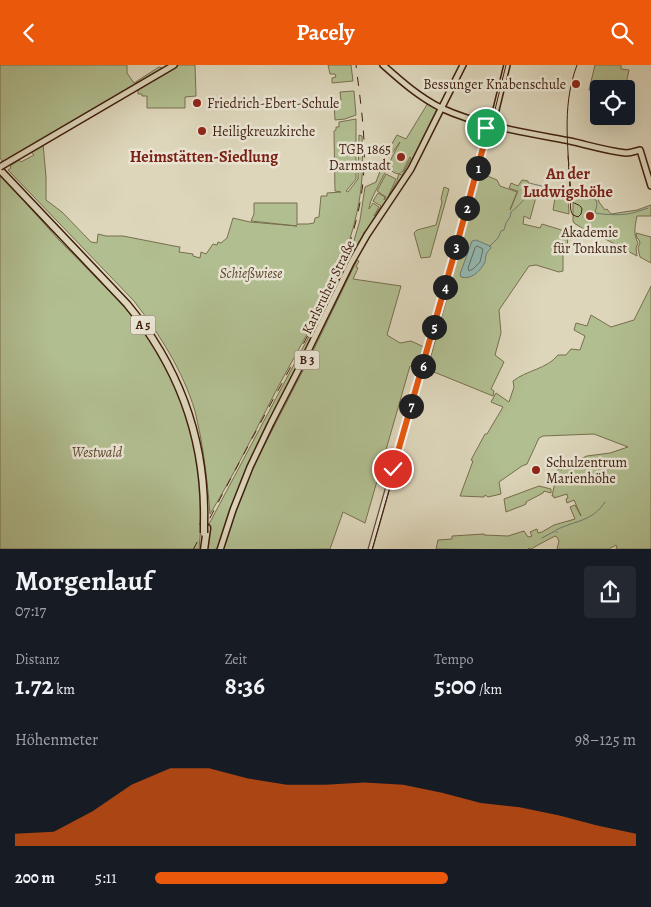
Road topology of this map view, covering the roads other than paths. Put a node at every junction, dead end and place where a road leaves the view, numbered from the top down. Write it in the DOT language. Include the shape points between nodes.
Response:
graph roads {
  1 [pos="174,65"];
  2 [pos="384,65"];
  3 [pos="463,65"];
  4 [pos="506,65"];
  5 [pos="442,107"];
  6 [pos="479,122"];
  7 [pos="490,124"];
  8 [pos="487,133"];
  9 [pos="1,167"];
  10 [pos="651,186"];
  11 [pos="203,549"];
  12 [pos="221,549"];
  13 [pos="370,549"];
  1 -- 9 [label="main road"];
  2 -- 5 [label="main road"];
  3 -- 5 [label="main road, Karlsruher Straße"];
  4 -- 7 [label="main road"];
  5 -- 6 [label="main road"];
  5 -- 7 [label="main road"];
  5 -- 12 [label="main road, Karlsruher Straße / B 3" via="409,172 351,263 250,467"];
  6 -- 7 [label="main road"];
  6 -- 8 [label="street"];
  7 -- 8 [label="street"];
  7 -- 10 [label="main road" via="629,153 640,150"];
  8 -- 13 [label="street"];
  9 -- 11 [label="highway, A 5" via="127,304 165,358 196,435 204,483"];
}
